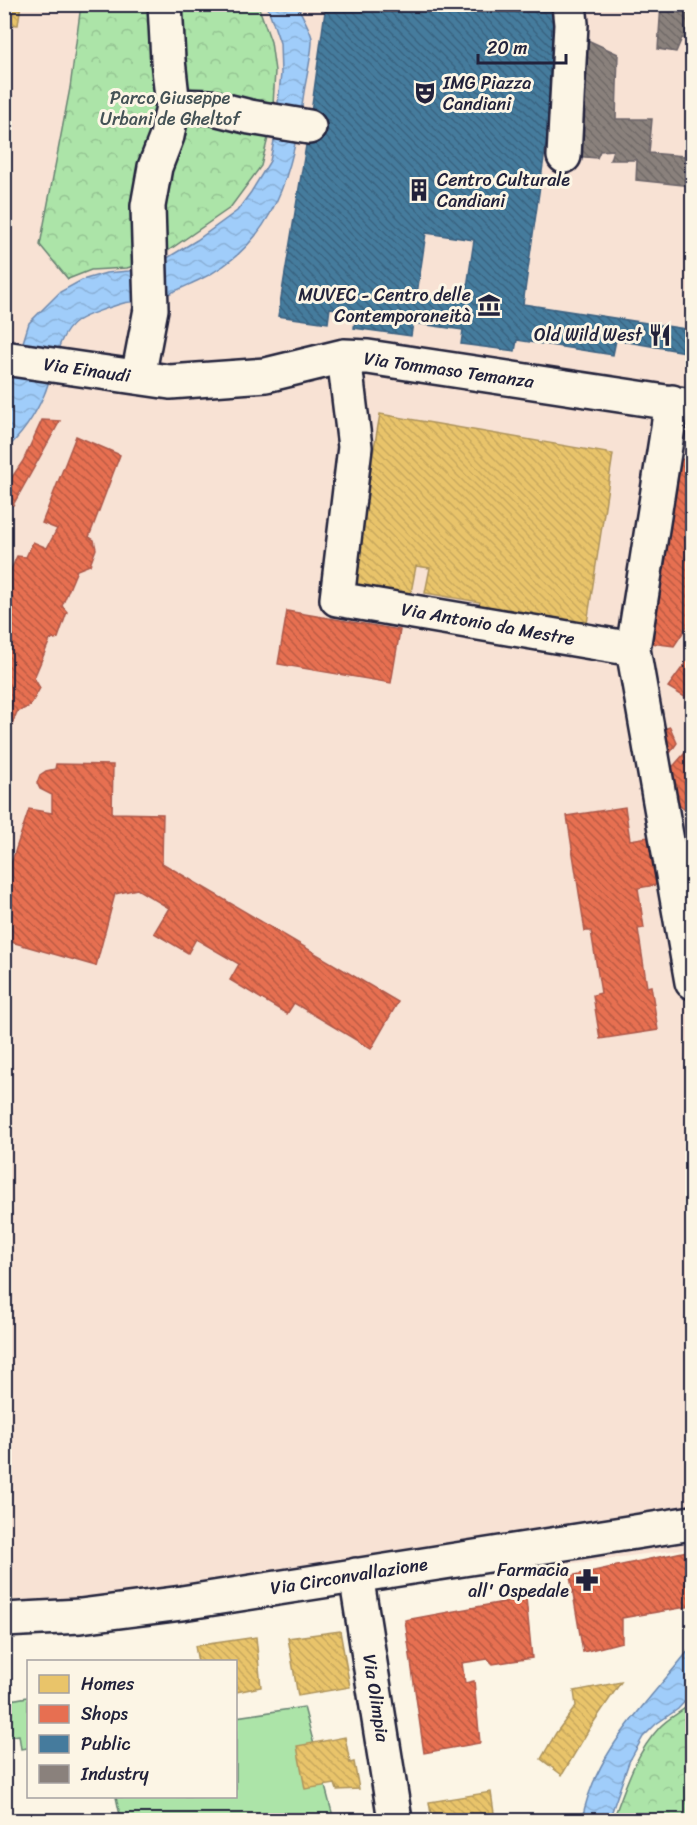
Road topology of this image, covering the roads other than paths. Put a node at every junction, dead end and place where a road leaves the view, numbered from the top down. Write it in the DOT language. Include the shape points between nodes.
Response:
graph roads {
  1 [pos="165,4"];
  2 [pos="569,4"];
  3 [pos="173,106"];
  4 [pos="309,127"];
  5 [pos="564,156"];
  6 [pos="344,356"];
  7 [pos="4,358"];
  8 [pos="124,375"];
  9 [pos="170,382"];
  10 [pos="682,404"];
  11 [pos="633,649"];
  12 [pos="680,844"];
  13 [pos="693,982"];
  14 [pos="693,1522"];
  15 [pos="356,1575"];
  16 [pos="4,1620"];
  17 [pos="395,1821"];
  1 -- 3 [label="street"];
  2 -- 5 [label="street"];
  3 -- 4 [label="street" via="210,107"];
  3 -- 8 [label="street" via="148,206 151,309"];
  6 -- 9 [label="street, Via Tommaso Temanza" via="266,375"];
  6 -- 10 [label="street, Via Tommaso Temanza"];
  6 -- 11 [label="street, Via Antonio da Mestre" via="355,447 337,598"];
  7 -- 8 [label="street, Via Einaudi"];
  8 -- 9 [label="street, Via Einaudi"];
  10 -- 11 [label="street"];
  11 -- 12 [label="street"];
  12 -- 13 [label="street"];
  14 -- 15 [label="street, Via Circonvallazione"];
  15 -- 16 [label="street, Via Circonvallazione" via="182,1603"];
  15 -- 17 [label="street, Via Olimpia"];
}
